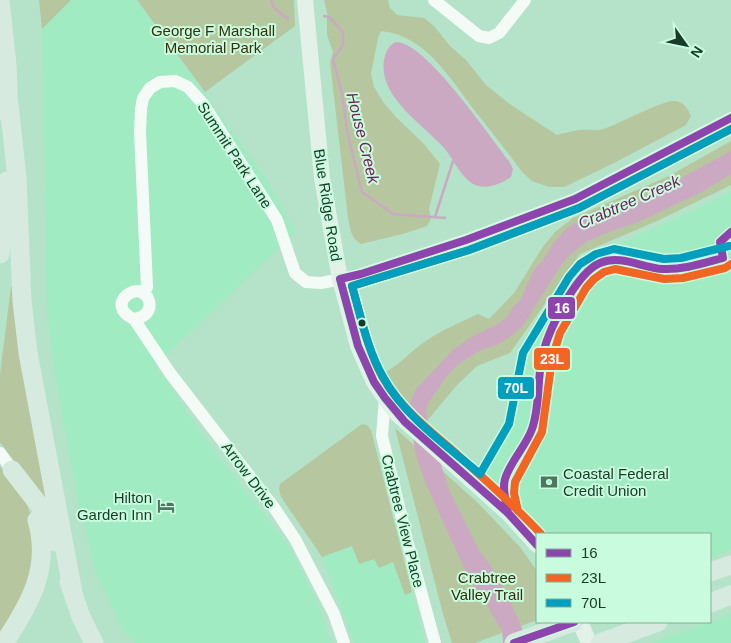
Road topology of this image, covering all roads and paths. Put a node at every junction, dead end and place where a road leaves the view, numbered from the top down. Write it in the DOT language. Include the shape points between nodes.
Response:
graph roads {
  1 [pos="0,0"];
  2 [pos="305,0"];
  3 [pos="434,0"];
  4 [pos="518,3"];
  5 [pos="9,104"];
  6 [pos="731,118"];
  7 [pos="0,254"];
  8 [pos="340,279"];
  9 [pos="144,294"];
  10 [pos="134,320"];
  11 [pos="384,398"];
  12 [pos="0,453"];
  13 [pos="12,470"];
  14 [pos="536,544"];
  15 [pos="731,565"];
  16 [pos="711,572"];
  17 [pos="73,593"];
  18 [pos="731,595"];
  19 [pos="711,603"];
  20 [pos="571,623"];
  21 [pos="580,623"];
  22 [pos="655,623"];
  23 [pos="4,643"];
  24 [pos="94,643"];
  25 [pos="344,643"];
  26 [pos="435,643"];
  27 [pos="514,643"];
  28 [pos="589,643"];
  29 [pos="600,643"];
  1 -- 5 [label="highway"];
  2 -- 8 [label="main road, Blue Ridge Road" via="322,178"];
  3 -- 4 [label="street" via="485,37 499,33"];
  5 -- 7 [label="highway" via="8,166"];
  5 -- 17 [label="highway" via="27,345"];
  6 -- 8 [label="street, Summit Park Lane" via="575,199 466,240"];
  8 -- 9 [label="street, Summit Park Lane" via="306,282 295,273 277,220 204,105 188,87 175,82 160,82 150,88 141,109 147,287"];
  8 -- 11 [label="main road, Blue Ridge Road" via="358,346"];
  9 -- 10 [label="street" via="150,307 147,314"];
  9 -- 10 [label="street, Arrow Drive" via="131,292 122,300 121,308"];
  10 -- 25 [label="street, Arrow Drive" via="170,373 295,538 334,614"];
  11 -- 14 [label="main road, Blue Ridge Road" via="395,412 508,513"];
  11 -- 26 [label="street, Crabtree View Place" via="382,436"];
  12 -- 13 [label="street"];
  13 -- 17 [label="highway" via="47,520"];
  13 -- 23 [label="highway" via="37,519 42,554 33,593"];
  15 -- 16 [label="highway"];
  17 -- 24 [label="highway"];
  18 -- 19 [label="highway"];
  20 -- 27 [label="highway"];
  21 -- 28 [label="main road"];
  22 -- 29 [label="highway"];
}
